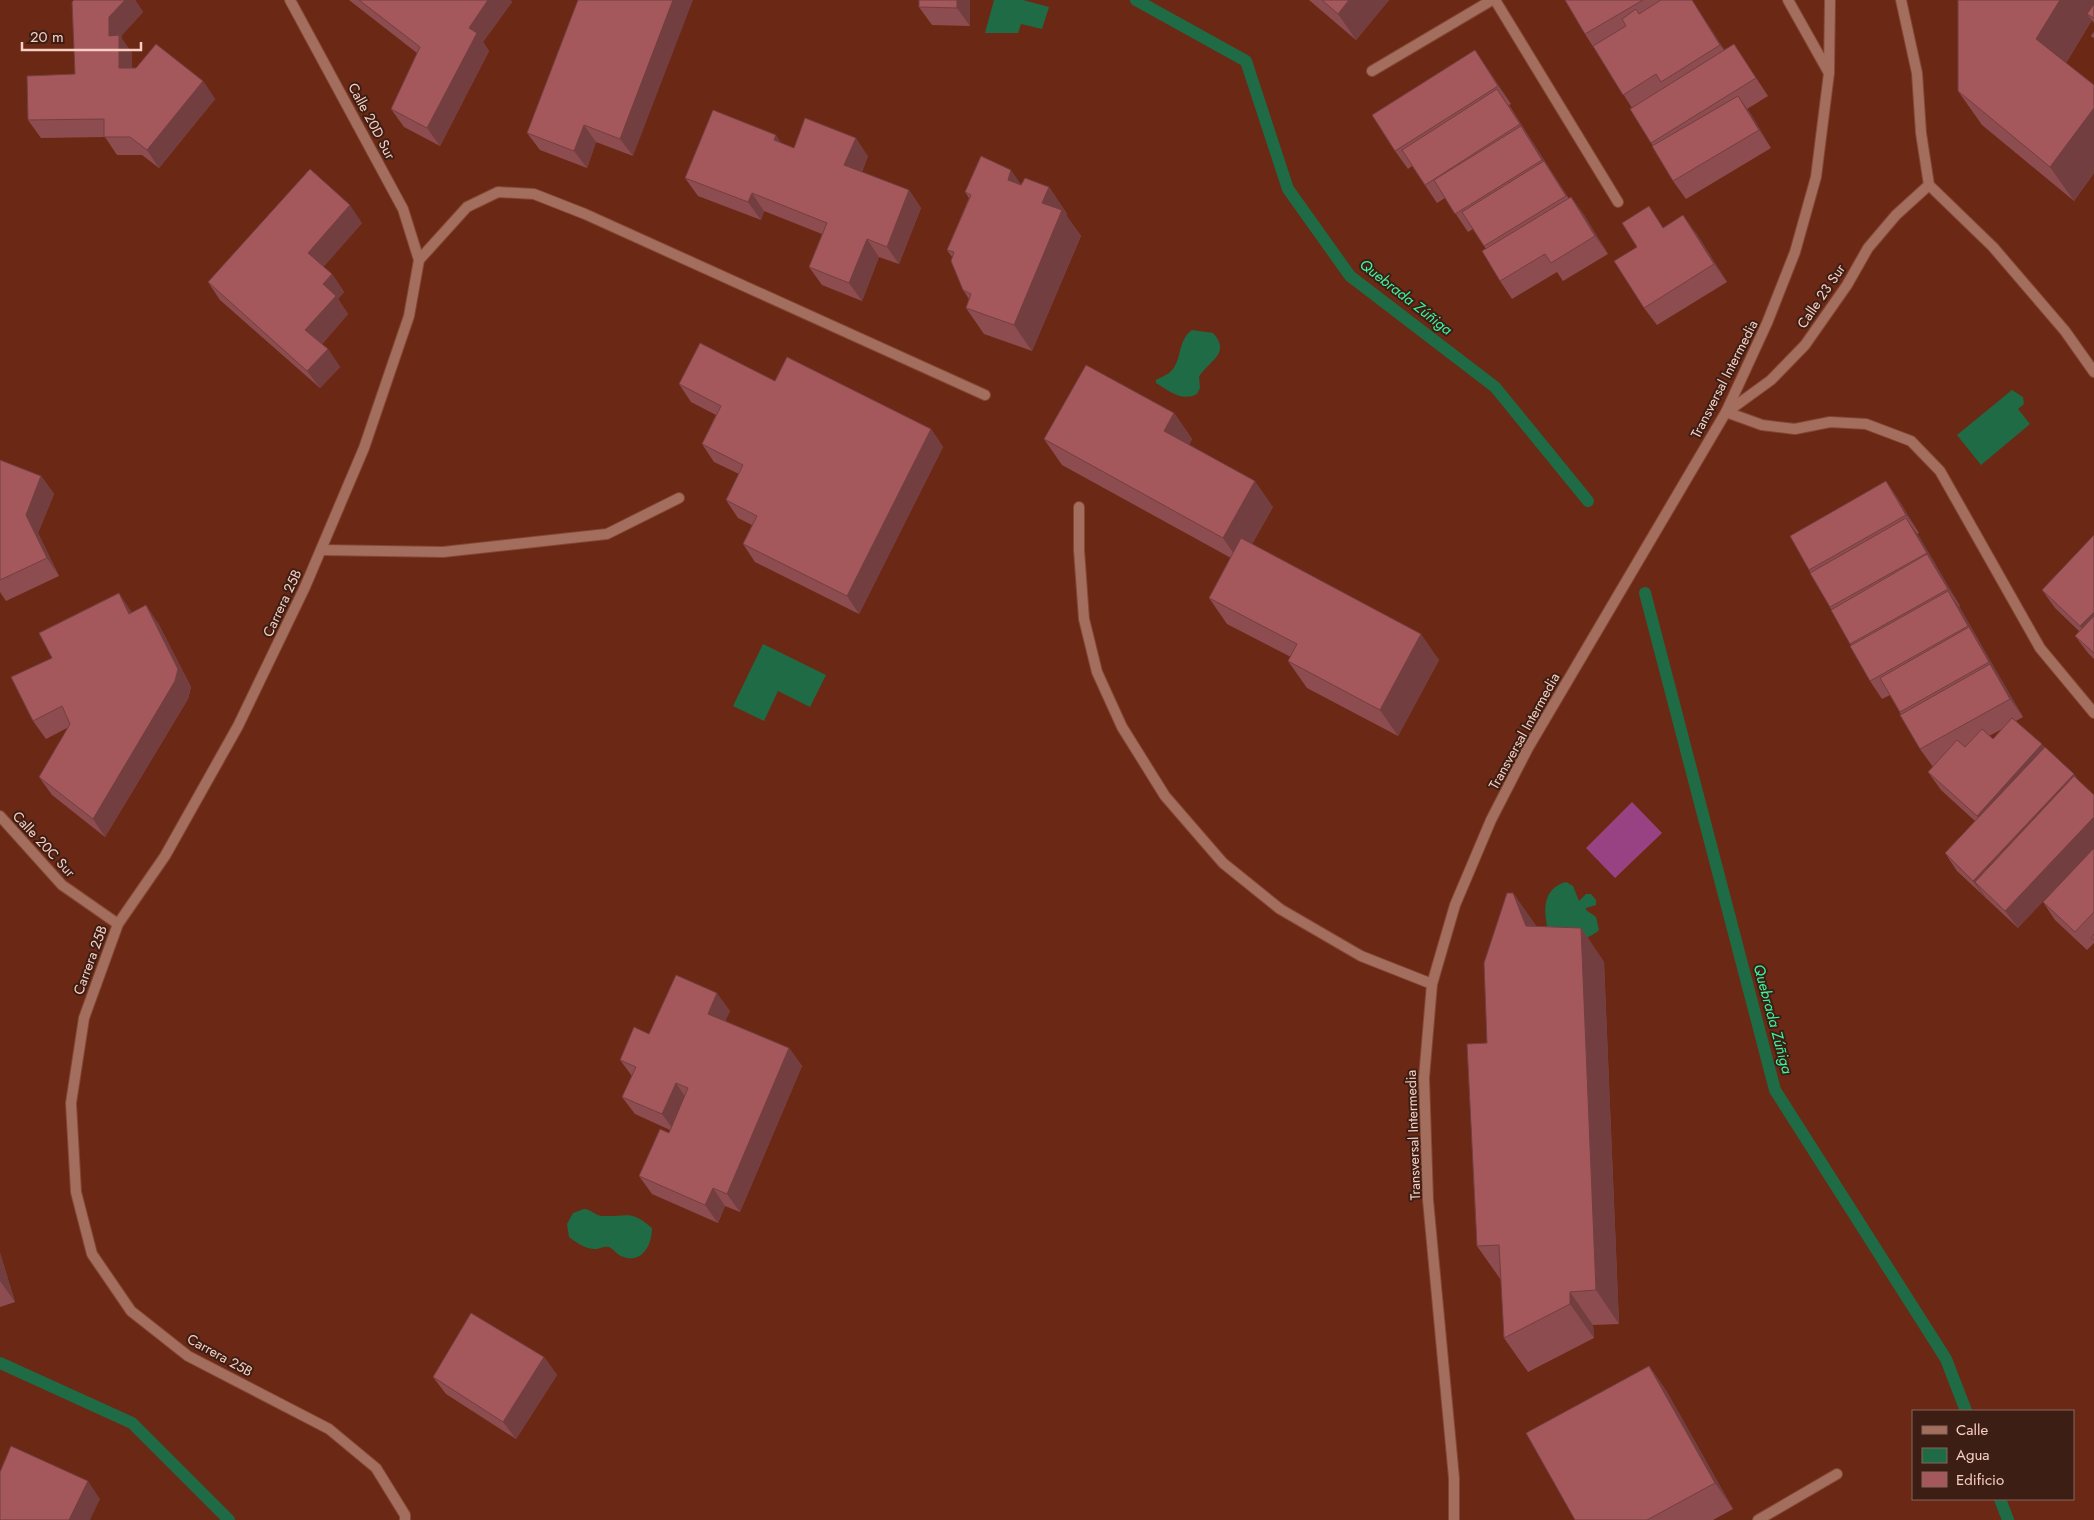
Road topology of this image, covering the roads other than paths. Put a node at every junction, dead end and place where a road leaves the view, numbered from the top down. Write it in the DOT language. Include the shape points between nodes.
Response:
graph roads {
  1 [pos="290,0"];
  2 [pos="1494,0"];
  3 [pos="1788,0"];
  4 [pos="1830,0"];
  5 [pos="1901,0"];
  6 [pos="1372,71"];
  7 [pos="1829,73"];
  8 [pos="1929,186"];
  9 [pos="1618,202"];
  10 [pos="419,260"];
  11 [pos="2094,372"];
  12 [pos="985,395"];
  13 [pos="1726,412"];
  14 [pos="679,498"];
  15 [pos="1079,508"];
  16 [pos="321,550"];
  17 [pos="2094,713"];
  18 [pos="0,816"];
  19 [pos="118,924"];
  20 [pos="1432,984"];
  21 [pos="1836,1474"];
  22 [pos="405,1520"];
  23 [pos="1454,1520"];
  24 [pos="1758,1520"];
  1 -- 10 [label="street, Calle 20D Sur" via="403,209"];
  2 -- 6 [label="street"];
  2 -- 9 [label="street"];
  3 -- 7 [label="street"];
  4 -- 7 [label="street, Transversal Intermedia"];
  5 -- 8 [label="street" via="1917,73"];
  7 -- 13 [label="street, Transversal Intermedia" via="1816,177 1795,252"];
  8 -- 11 [label="street" via="1993,247 2065,331"];
  8 -- 13 [label="street, Calle 23 Sur" via="1896,215 1868,248 1847,285 1805,345 1771,380"];
  10 -- 12 [label="street" via="467,207 498,192 534,194"];
  10 -- 16 [label="street, Carrera 25B" via="409,316 364,448"];
  13 -- 17 [label="street" via="1762,426 1795,429 1830,422 1866,424 1911,441 1940,471 2040,648"];
  13 -- 20 [label="street, Transversal Intermedia" via="1524,756 1491,820 1455,905"];
  14 -- 16 [label="street" via="606,534 443,552"];
  15 -- 20 [label="street" via="1084,619 1097,672 1122,727 1165,796 1223,863 1280,909 1360,956"];
  16 -- 19 [label="street, Carrera 25B" via="238,726 165,856"];
  18 -- 19 [label="street, Calle 20C Sur" via="62,885"];
  19 -- 22 [label="street, Carrera 25B" via="84,1018 71,1102 76,1192 92,1254 131,1311 188,1356 329,1429 376,1468"];
  20 -- 23 [label="street, Transversal Intermedia" via="1424,1078 1428,1190 1454,1478"];
  21 -- 24 [label="street"];
}
